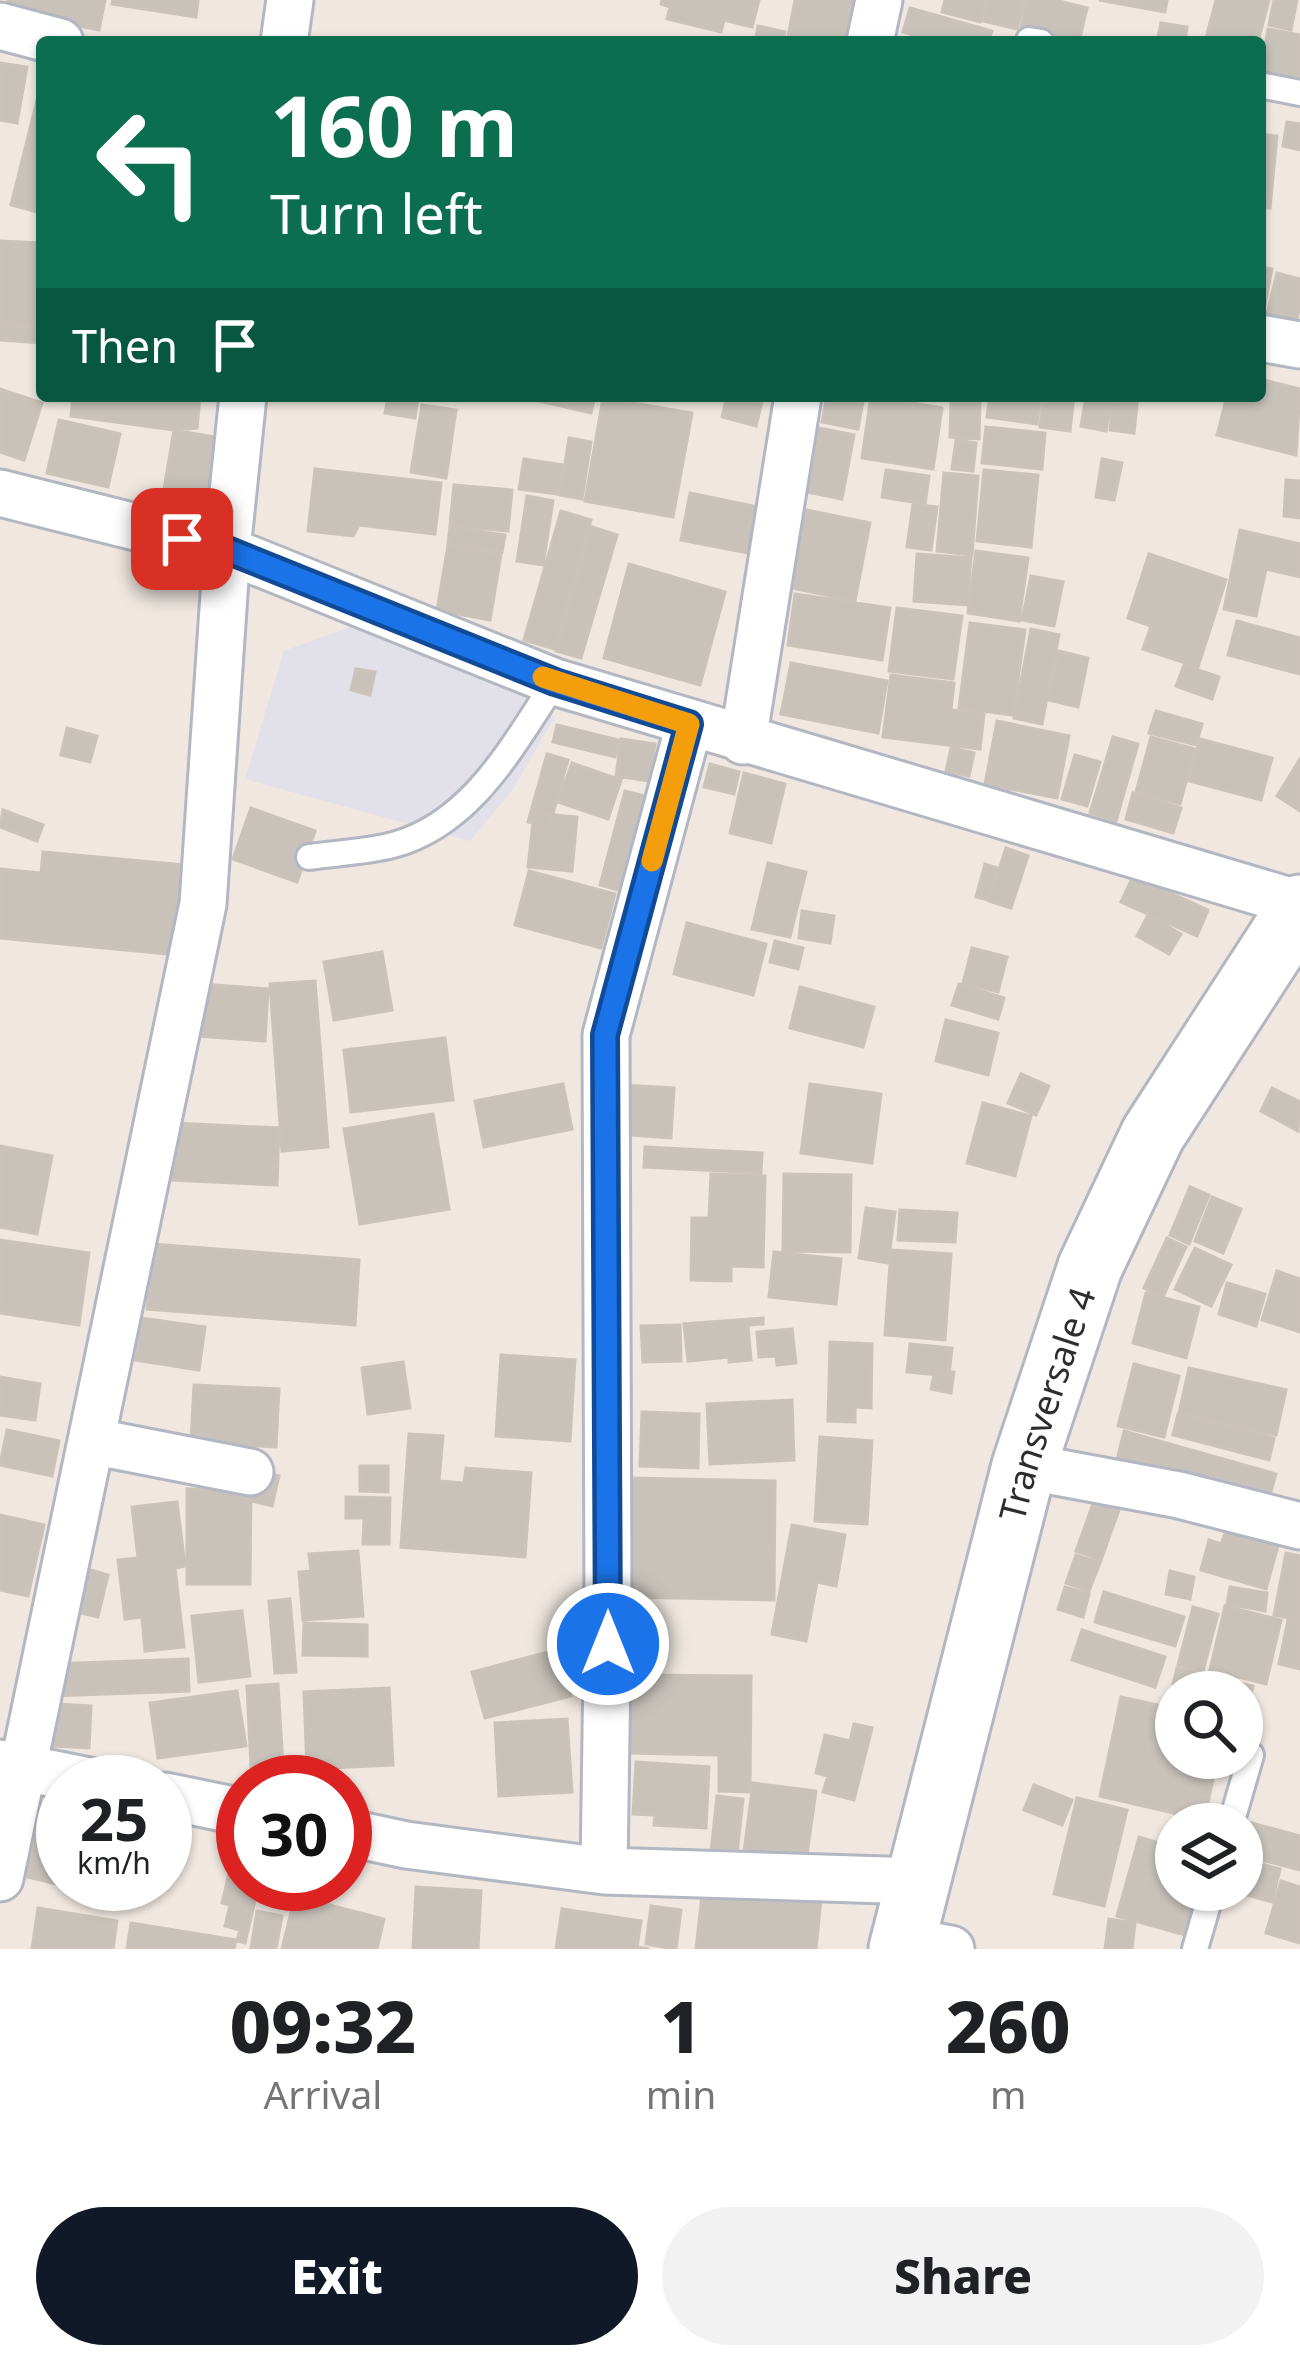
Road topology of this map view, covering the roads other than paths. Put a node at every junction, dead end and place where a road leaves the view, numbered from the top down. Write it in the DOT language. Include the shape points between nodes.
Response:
graph roads {
  1 [pos="290,0"];
  2 [pos="879,0"];
  3 [pos="0,26"];
  4 [pos="38,36"];
  5 [pos="285,36"];
  6 [pos="870,36"];
  7 [pos="1266,86"];
  8 [pos="1300,93"];
  9 [pos="1266,339"];
  10 [pos="1300,345"];
  11 [pos="242,402"];
  12 [pos="797,402"];
  13 [pos="0,494"];
  14 [pos="227,550"];
  15 [pos="555,682"];
  16 [pos="689,724"];
  17 [pos="743,741"];
  18 [pos="308,857"];
  19 [pos="1300,905"];
  20 [pos="91,1441"];
  21 [pos="1024,1466"];
  22 [pos="250,1472"];
  23 [pos="1300,1526"];
  24 [pos="12,1766"];
  25 [pos="372,1838"];
  26 [pos="604,1871"];
  27 [pos="0,1878"];
  28 [pos="1206,1911"];
  29 [pos="918,1930"];
  30 [pos="1195,1949"];
  1 -- 5 [label="street"];
  2 -- 6 [label="street"];
  3 -- 4 [label="street"];
  7 -- 8 [label="lane"];
  9 -- 10 [label="street"];
  11 -- 14 [label="street"];
  12 -- 17 [label="street"];
  13 -- 14 [label="street"];
  14 -- 15 [label="street"];
  14 -- 20 [label="street" via="203,904"];
  15 -- 16 [label="street"];
  15 -- 18 [label="lane" via="480,792 437,824 395,844"];
  16 -- 17 [label="street"];
  16 -- 26 [label="street" via="605,1035"];
  17 -- 19 [label="street"];
  19 -- 21 [label="main road, Transversale 4" via="1153,1134 1090,1267"];
  20 -- 22 [label="street"];
  20 -- 24 [label="street"];
  21 -- 23 [label="street"];
  21 -- 29 [label="main road, Transversale 4"];
  24 -- 27 [label="street"];
  25 -- 26 [label="street"];
  26 -- 29 [label="street"];
  28 -- 30 [label="lane"];
}
